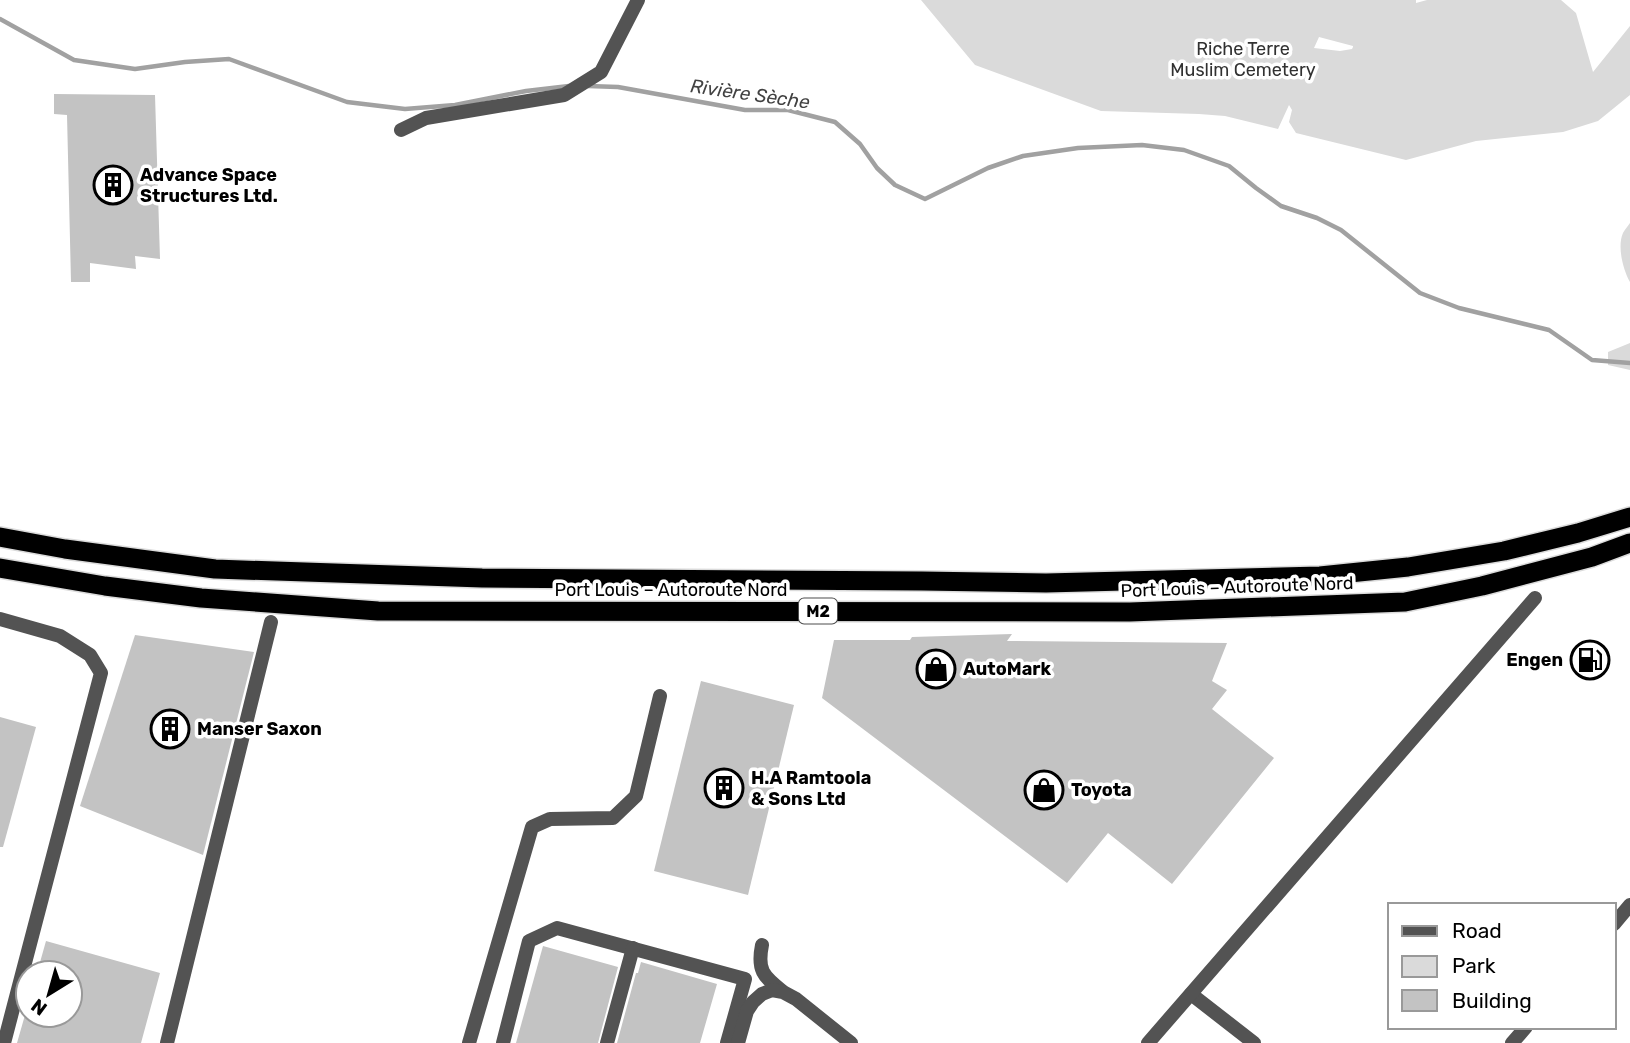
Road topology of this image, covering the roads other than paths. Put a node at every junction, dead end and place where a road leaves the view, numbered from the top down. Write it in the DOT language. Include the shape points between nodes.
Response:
graph roads {
  1 [pos="638,0"];
  2 [pos="401,131"];
  3 [pos="1630,517"];
  4 [pos="0,537"];
  5 [pos="1630,543"];
  6 [pos="0,568"];
  7 [pos="1535,598"];
  8 [pos="0,619"];
  9 [pos="271,622"];
  10 [pos="660,696"];
  11 [pos="1630,905"];
  12 [pos="1616,922"];
  13 [pos="762,945"];
  14 [pos="633,948"];
  15 [pos="783,992"];
  16 [pos="1191,994"];
  17 [pos="1524,1029"];
  18 [pos="4,1043"];
  19 [pos="167,1043"];
  20 [pos="469,1043"];
  21 [pos="503,1043"];
  22 [pos="607,1043"];
  23 [pos="727,1043"];
  24 [pos="738,1043"];
  25 [pos="851,1043"];
  26 [pos="1148,1043"];
  27 [pos="1254,1043"];
  28 [pos="1512,1043"];
  1 -- 2 [label="street" via="601,72 564,95 426,118"];
  3 -- 4 [label="highway, Port Louis – Autoroute Nord / M2" via="1504,551 1408,567 1320,576 1059,583 482,578 215,569"];
  5 -- 6 [label="highway, Port Louis – Autoroute Nord / M2" via="1482,586 1405,602 1130,612 378,611 201,598"];
  7 -- 16 [label="street"];
  8 -- 18 [label="street" via="60,635 90,655 101,673"];
  9 -- 19 [label="street"];
  10 -- 20 [label="street" via="636,796 613,818 550,819 532,827"];
  11 -- 12 [label="street"];
  13 -- 15 [label="street" via="761,971"];
  14 -- 21 [label="street" via="556,928 530,941"];
  14 -- 22 [label="street"];
  14 -- 23 [label="street" via="745,979"];
  15 -- 24 [label="street" via="772,990 753,1002"];
  15 -- 25 [label="street"];
  16 -- 26 [label="street"];
  16 -- 27 [label="street"];
  17 -- 28 [label="street"];
}
